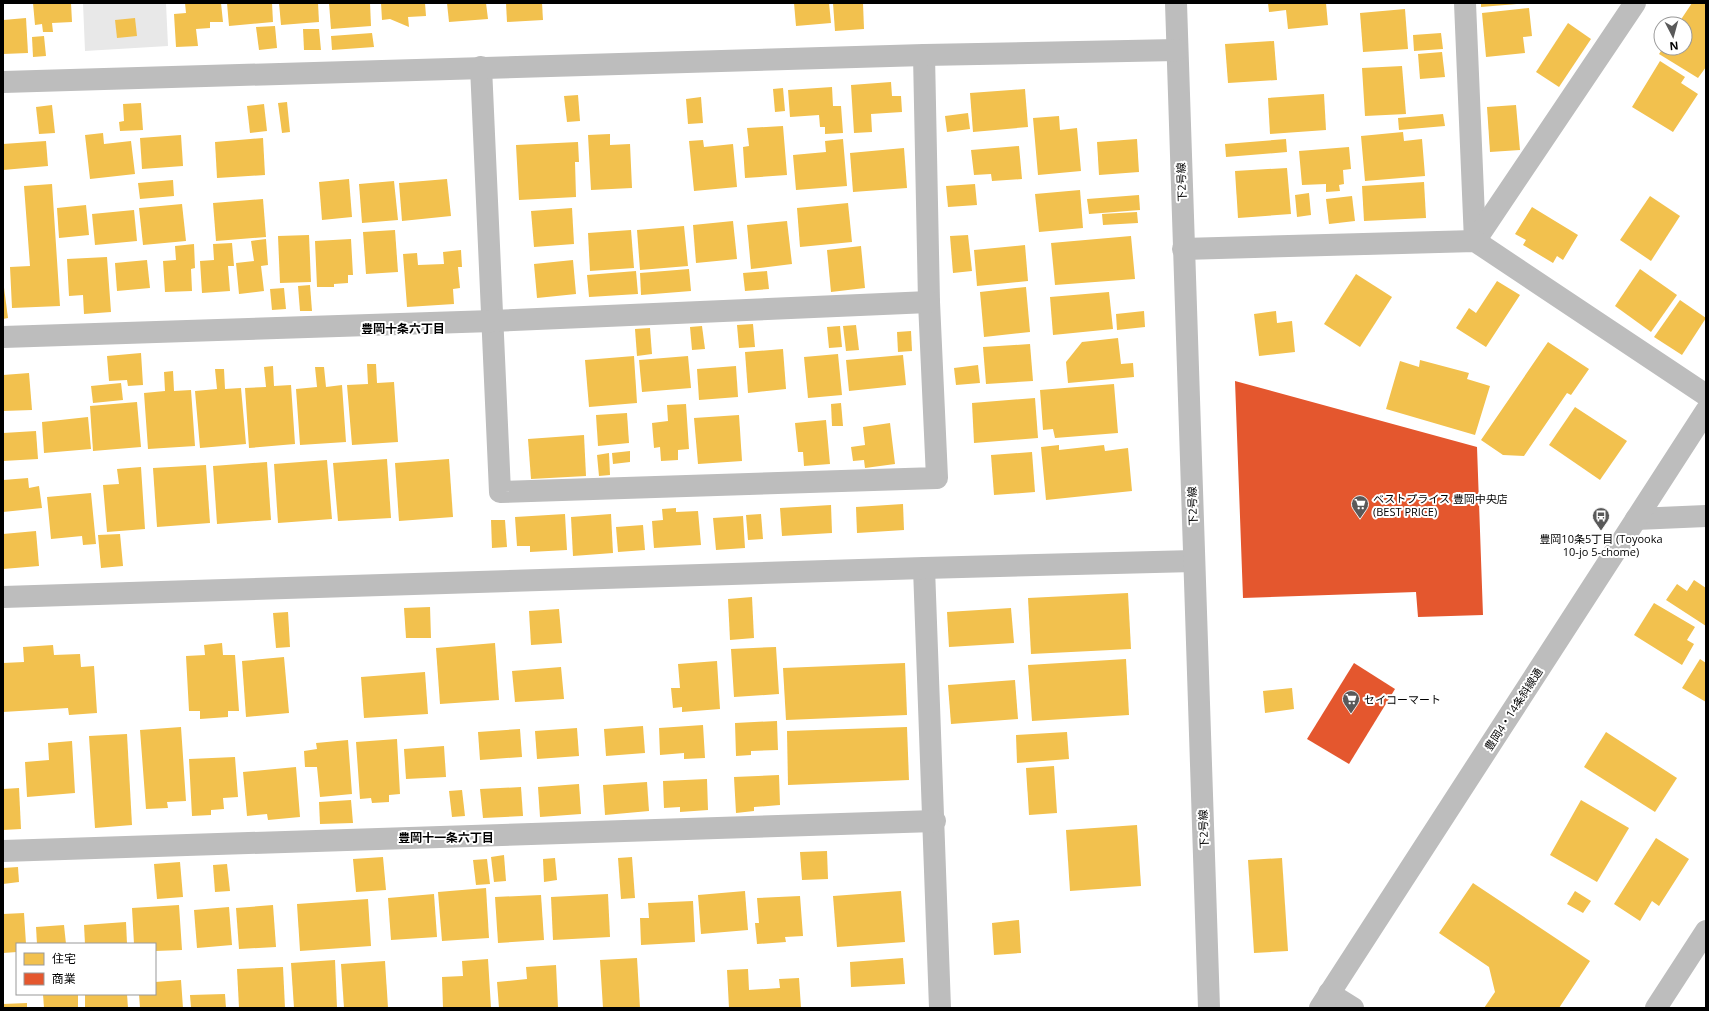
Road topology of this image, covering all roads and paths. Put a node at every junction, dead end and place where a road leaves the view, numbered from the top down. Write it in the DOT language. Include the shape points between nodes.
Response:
graph roads {
  1 [pos="1176,3"];
  2 [pos="1465,3"];
  3 [pos="1635,3"];
  4 [pos="1177,50"];
  5 [pos="924,55"];
  6 [pos="481,67"];
  7 [pos="3,82"];
  8 [pos="1475,241"];
  9 [pos="1183,249"];
  10 [pos="929,302"];
  11 [pos="492,321"];
  12 [pos="3,337"];
  13 [pos="1706,395"];
  14 [pos="1706,411"];
  15 [pos="1706,516"];
  16 [pos="1636,519"];
  17 [pos="1194,561"];
  18 [pos="924,568"];
  19 [pos="3,597"];
  20 [pos="935,821"];
  21 [pos="3,851"];
  22 [pos="1706,931"];
  23 [pos="1324,1000"];
  24 [pos="940,1008"];
  25 [pos="1209,1008"];
  26 [pos="1354,1008"];
  27 [pos="1656,1008"];
  1 -- 4 [label="street, 下2号線"];
  2 -- 8 [label="street"];
  3 -- 8 [label="street"];
  4 -- 5 [label="street"];
  4 -- 9 [label="street, 下2号線"];
  5 -- 6 [label="street"];
  5 -- 10 [label="street"];
  6 -- 7 [label="street"];
  6 -- 11 [label="street"];
  8 -- 9 [label="street"];
  8 -- 13 [label="street"];
  9 -- 17 [label="street, 下2号線"];
  10 -- 11 [label="street"];
  10 -- 11 [label="street" via="937,478 500,492"];
  11 -- 12 [label="street"];
  14 -- 16 [label="street, 豊岡4・14条斜線通"];
  15 -- 16 [label="street"];
  16 -- 23 [label="street, 豊岡4・14条斜線通"];
  17 -- 18 [label="street"];
  17 -- 25 [label="street, 下2号線"];
  18 -- 19 [label="street"];
  18 -- 20 [label="street"];
  20 -- 21 [label="street"];
  20 -- 24 [label="street"];
  22 -- 27 [label="street"];
  23 -- 26 [label="street"];
}
